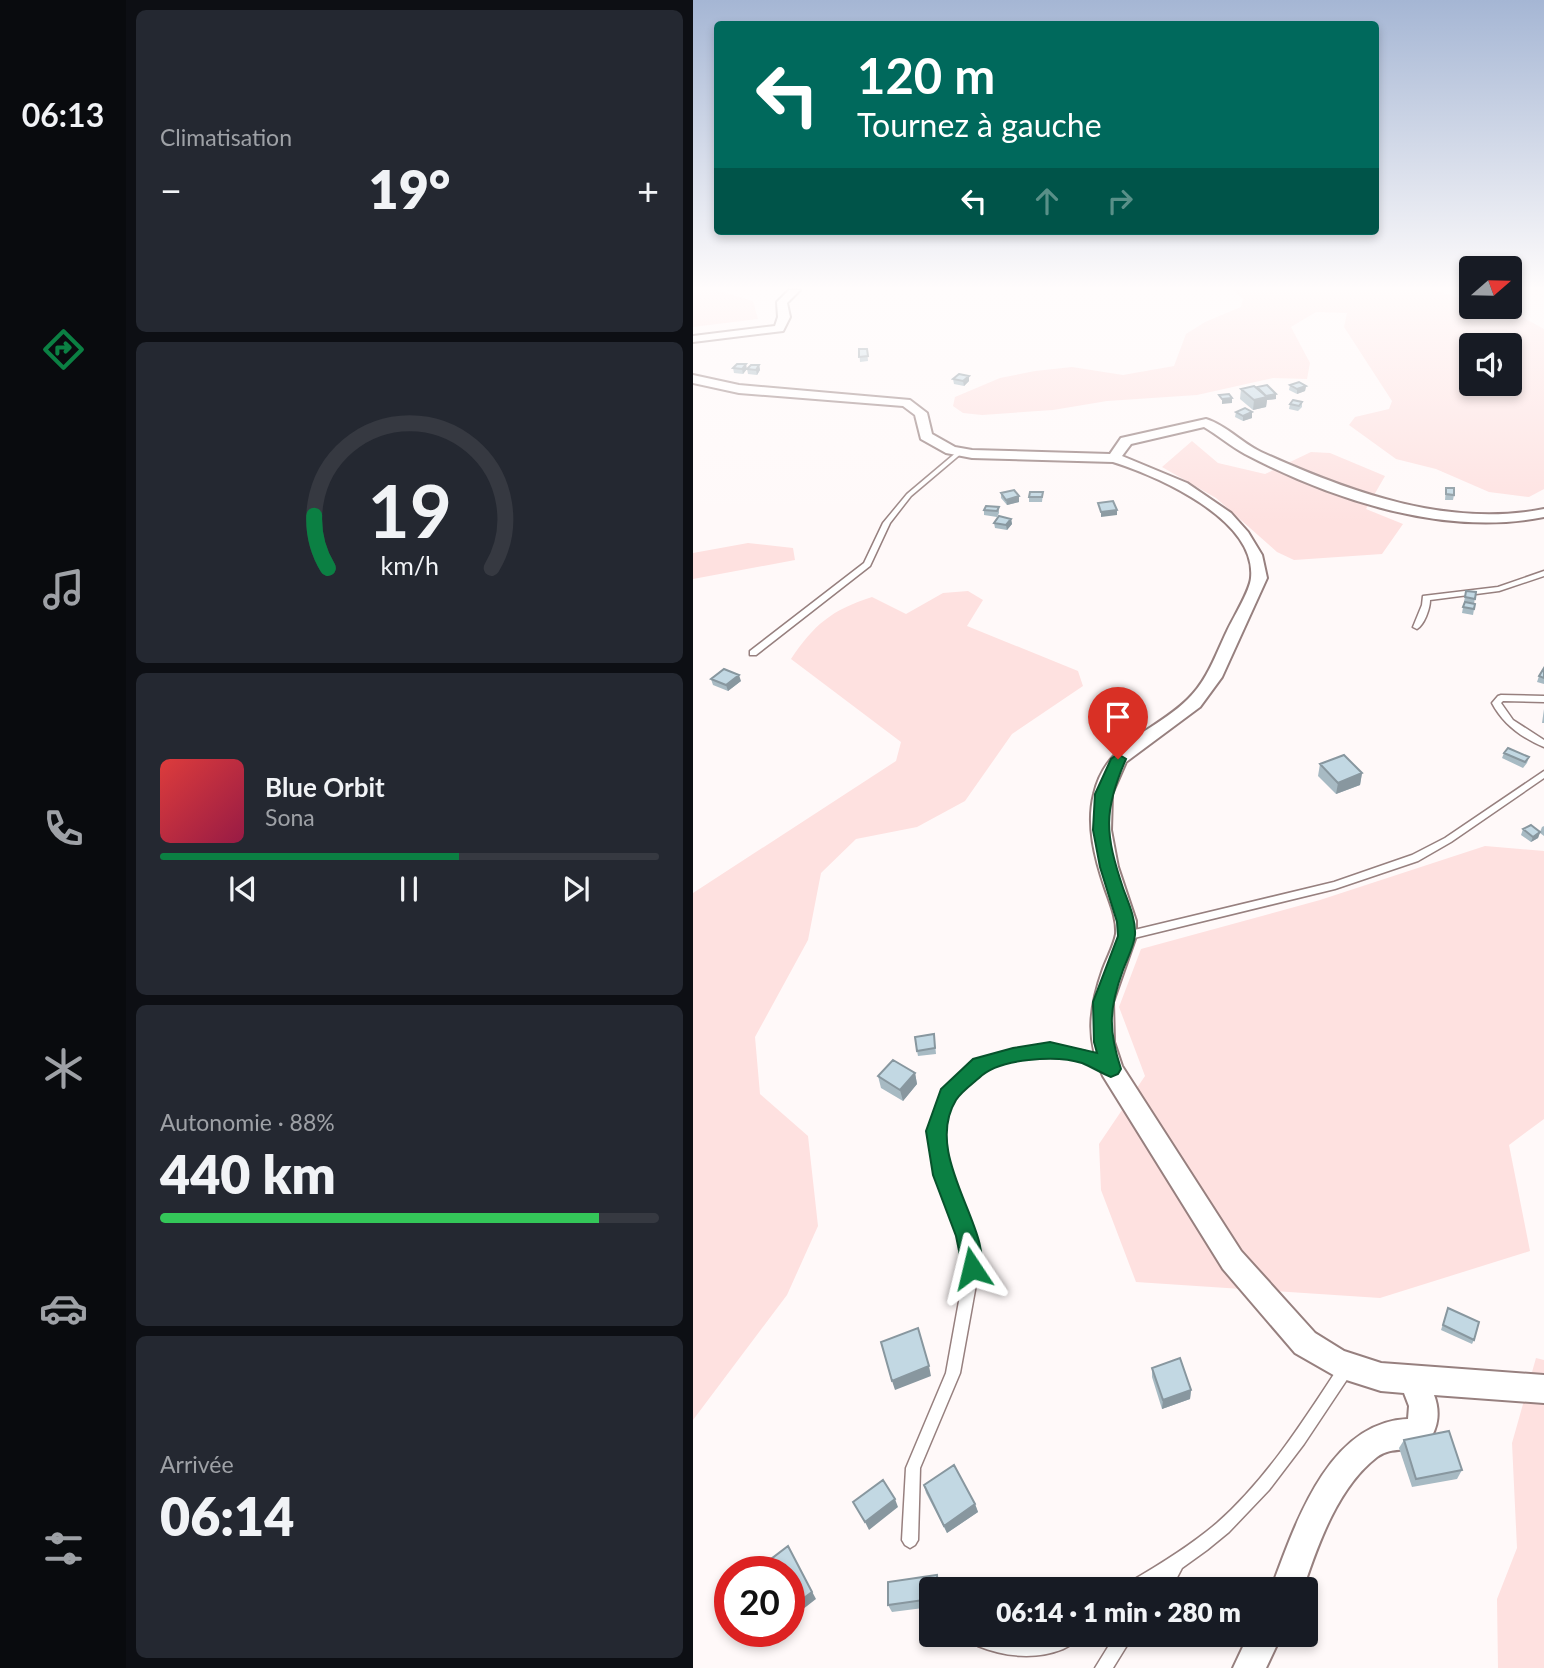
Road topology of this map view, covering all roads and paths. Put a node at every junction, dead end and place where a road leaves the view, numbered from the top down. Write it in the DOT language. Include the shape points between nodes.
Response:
graph roads {
  1 [pos="693,379"];
  2 [pos="960,452"];
  3 [pos="1114,458"];
  4 [pos="1544,513"];
  5 [pos="1544,573"];
  6 [pos="1417,627"];
  7 [pos="753,653"];
  8 [pos="1544,699"];
  9 [pos="1544,744"];
  10 [pos="1544,774"];
  11 [pos="1126,936"];
  12 [pos="1111,1069"];
  13 [pos="1348,1367"];
  14 [pos="1412,1378"];
  15 [pos="1544,1390"];
  16 [pos="911,1540"];
  17 [pos="1178,1561"];
  18 [pos="1153,1577"];
  19 [pos="1169,1577"];
  20 [pos="1292,1577"];
  21 [pos="1013,1647"];
  22 [pos="1046,1647"];
  23 [pos="1117,1647"];
  24 [pos="1260,1647"];
  25 [pos="1103,1668"];
  26 [pos="1249,1668"];
  1 -- 2 [label="street" via="739,389 906,403 921,413 926,436"];
  2 -- 3 [label="street"];
  2 -- 7 [label="lane" via="909,495 887,523 867,564"];
  3 -- 4 [label="street" via="1126,440 1206,423 1251,452 1385,505 1475,519 1508,520"];
  3 -- 11 [label="street" via="1179,482 1225,515 1259,565 1259,578 1216,673 1194,703 1118,759 1103,794 1101,830"];
  5 -- 6 [label="lane" via="1499,589 1426,598"];
  8 -- 9 [label="lane" via="1501,698 1496,703 1515,728"];
  10 -- 11 [label="lane" via="1415,858 1335,885"];
  11 -- 12 [label="street" via="1102,1002 1103,1042"];
  12 -- 13 [label="street" via="1232,1260 1305,1343"];
  12 -- 16 [label="lane" via="1085,1056 1050,1050 1013,1055 980,1065 948,1095 936,1131 943,1175 967,1236 972,1268 953,1373 913,1468"];
  13 -- 14 [label="street" via="1381,1377"];
  13 -- 17 [label="lane" via="1254,1496 1203,1545"];
  14 -- 15 [label="street"];
  14 -- 20 [label="street" via="1426,1412 1424,1423 1416,1433 1383,1437 1349,1466 1321,1507"];
  17 -- 18 [label="lane"];
  17 -- 19 [label="lane"];
  21 -- 22 [label="lane"];
  23 -- 25 [label="lane"];
  24 -- 26 [label="street"];
}
